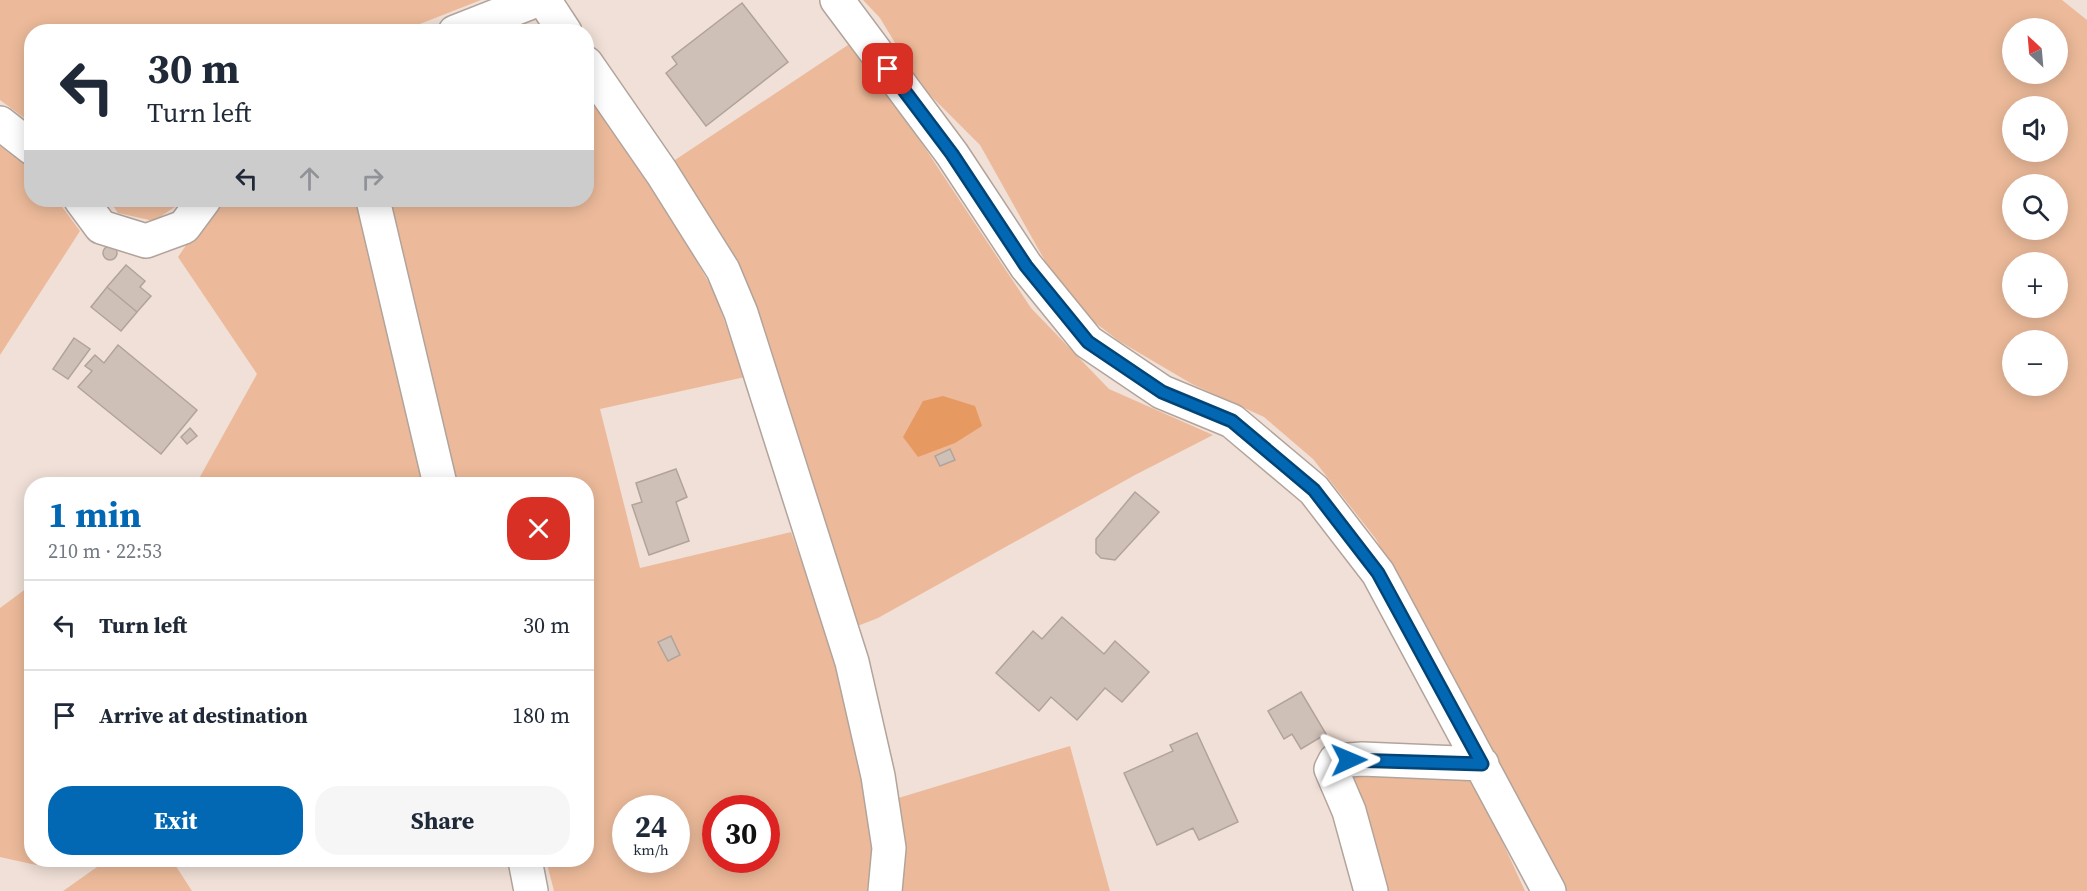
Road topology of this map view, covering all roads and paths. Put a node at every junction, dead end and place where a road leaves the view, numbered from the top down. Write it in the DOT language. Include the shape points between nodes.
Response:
graph roads {
  1 [pos="537,0"];
  2 [pos="544,0"];
  3 [pos="837,0"];
  4 [pos="476,24"];
  5 [pos="560,24"];
  6 [pos="594,75"];
  7 [pos="0,123"];
  8 [pos="24,142"];
  9 [pos="86,207"];
  10 [pos="199,207"];
  11 [pos="375,207"];
  12 [pos="438,477"];
  13 [pos="1482,764"];
  14 [pos="526,867"];
  15 [pos="531,891"];
  16 [pos="885,891"];
  17 [pos="1371,891"];
  18 [pos="1549,891"];
  1 -- 4 [label="street"];
  2 -- 5 [label="street"];
  3 -- 13 [label="street" via="952,154 1026,266 1088,342 1162,392 1232,421 1314,490 1378,573"];
  6 -- 16 [label="street" via="723,270 741,313 852,662 878,776 889,848"];
  7 -- 8 [label="street"];
  9 -- 10 [label="street" via="101,227 146,241 184,227"];
  11 -- 12 [label="street"];
  13 -- 17 [label="street" via="1335,761 1331,769 1348,811"];
  13 -- 18 [label="street"];
  14 -- 15 [label="street"];
}
